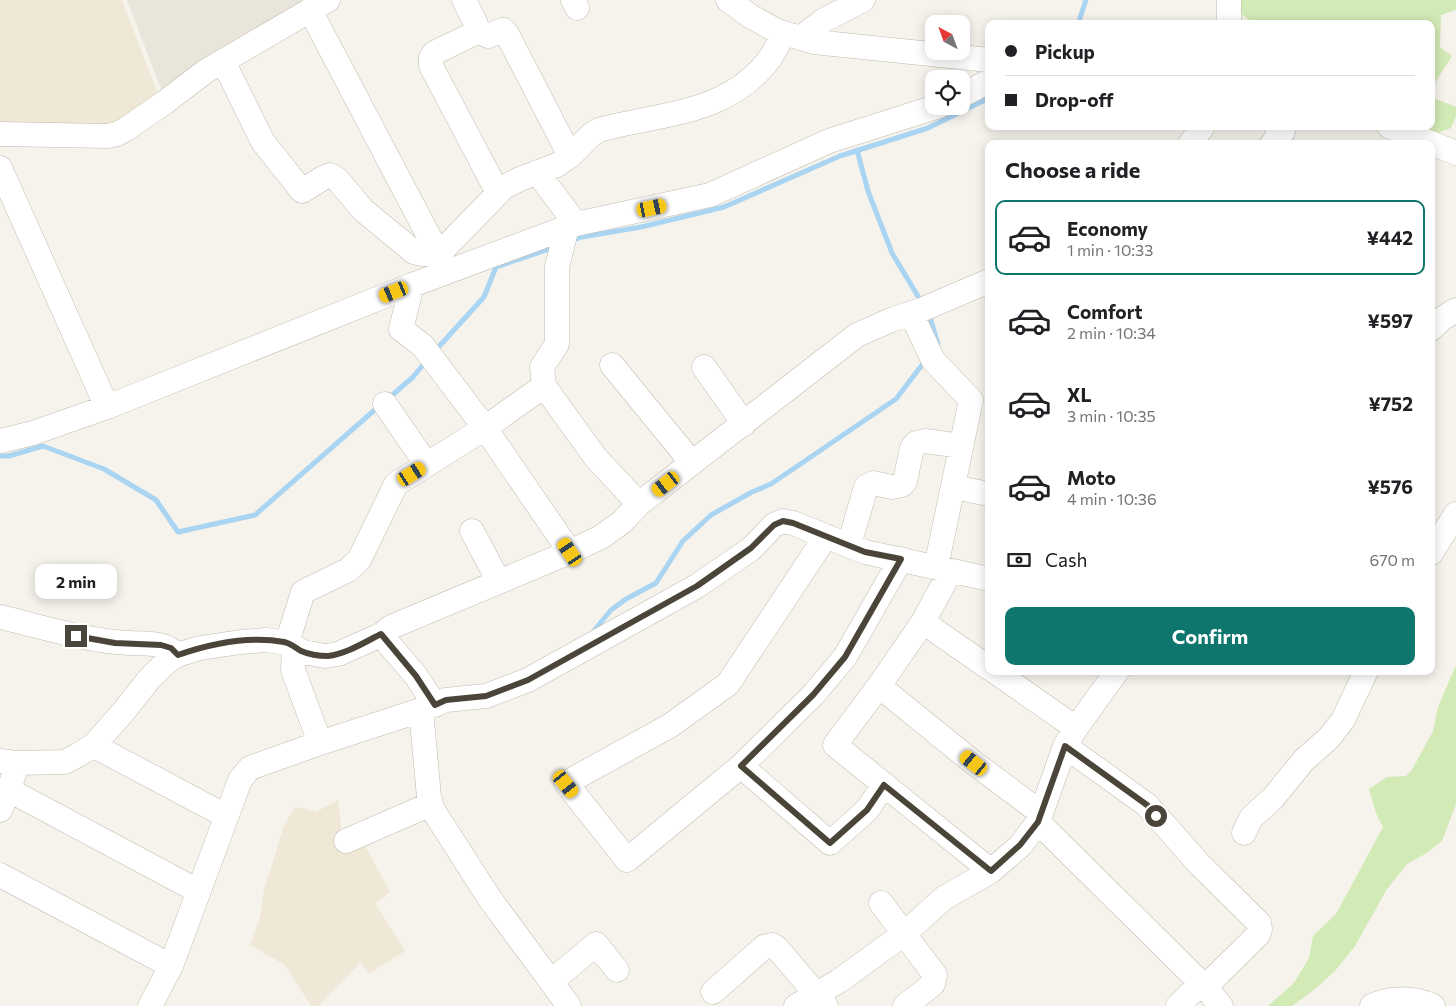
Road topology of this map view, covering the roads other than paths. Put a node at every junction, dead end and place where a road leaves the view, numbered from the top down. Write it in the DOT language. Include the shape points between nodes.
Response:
graph roads {
  1 [pos="464,0"];
  2 [pos="728,0"];
  3 [pos="863,0"];
  4 [pos="1229,0"];
  5 [pos="309,6"];
  6 [pos="1229,20"];
  7 [pos="476,31"];
  8 [pos="792,36"];
  9 [pos="985,60"];
  10 [pos="223,61"];
  11 [pos="985,84"];
  12 [pos="970,92"];
  13 [pos="925,110"];
  14 [pos="1280,130"];
  15 [pos="1398,130"];
  16 [pos="0,134"];
  17 [pos="1275,140"];
  18 [pos="1425,140"];
  19 [pos="1435,144"];
  20 [pos="1456,152"];
  21 [pos="570,156"];
  22 [pos="0,168"];
  23 [pos="537,172"];
  24 [pos="498,193"];
  25 [pos="571,226"];
  26 [pos="443,262"];
  27 [pos="985,282"];
  28 [pos="412,285"];
  29 [pos="1456,310"];
  30 [pos="911,313"];
  31 [pos="1435,325"];
  32 [pos="612,365"];
  33 [pos="704,367"];
  34 [pos="544,386"];
  35 [pos="980,397"];
  36 [pos="385,404"];
  37 [pos="107,406"];
  38 [pos="744,424"];
  39 [pos="485,428"];
  40 [pos="0,441"];
  41 [pos="961,446"];
  42 [pos="692,463"];
  43 [pos="427,465"];
  44 [pos="953,487"];
  45 [pos="985,493"];
  46 [pos="639,504"];
  47 [pos="1456,514"];
  48 [pos="472,531"];
  49 [pos="826,536"];
  50 [pos="849,545"];
  51 [pos="1435,547"];
  52 [pos="570,552"];
  53 [pos="901,559"];
  54 [pos="943,569"];
  55 [pos="985,578"];
  56 [pos="498,582"];
  57 [pos="0,617"];
  58 [pos="923,622"];
  59 [pos="381,634"];
  60 [pos="290,645"];
  61 [pos="178,655"];
  62 [pos="985,665"];
  63 [pos="999,675"];
  64 [pos="1114,675"];
  65 [pos="1364,675"];
  66 [pos="879,686"];
  67 [pos="428,708"];
  68 [pos="1070,737"];
  69 [pos="320,743"];
  70 [pos="94,744"];
  71 [pos="8,762"];
  72 [pos="741,766"];
  73 [pos="884,785"];
  74 [pos="5,800"];
  75 [pos="431,804"];
  76 [pos="226,816"];
  77 [pos="1040,817"];
  78 [pos="1244,833"];
  79 [pos="346,841"];
  80 [pos="991,871"];
  81 [pos="0,875"];
  82 [pos="198,891"];
  83 [pos="881,903"];
  84 [pos="905,933"];
  85 [pos="171,966"];
  86 [pos="617,970"];
  87 [pos="552,981"];
  88 [pos="1203,986"];
  89 [pos="713,992"];
  90 [pos="822,999"];
  91 [pos="150,1006"];
  92 [pos="569,1006"];
  93 [pos="796,1006"];
  94 [pos="905,1006"];
  95 [pos="1178,1006"];
  96 [pos="1222,1006"];
  97 [pos="1372,1006"];
  98 [pos="1433,1006"];
  1 -- 7 [label="street" via="476,24"];
  2 -- 8 [label="street" via="750,16"];
  3 -- 8 [label="street"];
  4 -- 6 [label="street"];
  5 -- 10 [label="street"];
  5 -- 26 [label="street"];
  7 -- 21 [label="street" via="488,36 504,30"];
  7 -- 24 [label="street" via="434,53 431,66"];
  8 -- 9 [label="street" via="814,42"];
  8 -- 21 [label="street" via="742,85 720,100 684,113 599,130"];
  10 -- 16 [label="street" via="117,134"];
  10 -- 26 [label="street" via="263,142 302,191 330,175 363,210 414,252"];
  11 -- 12 [label="street"];
  13 -- 25 [label="street" via="829,141 710,196"];
  14 -- 17 [label="street" via="1282,132"];
  15 -- 18 [label="street"];
  19 -- 20 [label="street"];
  21 -- 23 [label="street"];
  22 -- 37 [label="street"];
  23 -- 24 [label="street" via="511,182"];
  23 -- 25 [label="street"];
  24 -- 26 [label="street"];
  25 -- 26 [label="street"];
  25 -- 34 [label="street" via="557,267 557,344 542,367"];
  26 -- 28 [label="street"];
  27 -- 30 [label="street"];
  28 -- 37 [label="street"];
  28 -- 39 [label="street" via="400,329 423,346"];
  29 -- 31 [label="street"];
  30 -- 35 [label="street" via="933,360"];
  30 -- 38 [label="street" via="857,335"];
  32 -- 42 [label="street"];
  33 -- 38 [label="street"];
  34 -- 39 [label="street"];
  34 -- 46 [label="street" via="596,458"];
  35 -- 41 [label="street"];
  36 -- 43 [label="street"];
  37 -- 40 [label="street" via="33,433"];
  38 -- 42 [label="street"];
  39 -- 43 [label="street"];
  39 -- 52 [label="street"];
  41 -- 44 [label="street"];
  41 -- 50 [label="street" via="925,441 916,443 902,485 892,487 873,483 866,487"];
  42 -- 46 [label="street"];
  43 -- 60 [label="street" via="396,484 359,560 348,570 303,592"];
  44 -- 45 [label="street"];
  44 -- 54 [label="street"];
  46 -- 52 [label="street" via="601,538"];
  47 -- 51 [label="street"];
  48 -- 56 [label="street"];
  49 -- 50 [label="street"];
  49 -- 67 [label="street" via="783,521 697,586 528,680 486,696 446,700"];
  49 -- 72 [label="street" via="728,684 671,725 566,784 627,860"];
  50 -- 53 [label="street" via="865,552"];
  52 -- 56 [label="street"];
  53 -- 54 [label="street"];
  53 -- 72 [label="street" via="845,657 813,695"];
  54 -- 55 [label="street"];
  54 -- 58 [label="street"];
  56 -- 59 [label="street"];
  57 -- 61 [label="street" via="86,638 161,645"];
  58 -- 62 [label="street"];
  58 -- 66 [label="street"];
  59 -- 60 [label="street" via="338,654 325,656"];
  59 -- 67 [label="street" via="416,676"];
  60 -- 61 [label="street" via="266,640 241,642"];
  60 -- 69 [label="street" via="293,670"];
  61 -- 70 [label="street" via="150,678"];
  63 -- 68 [label="street"];
  64 -- 68 [label="street"];
  65 -- 78 [label="street" via="1343,720 1251,818"];
  66 -- 73 [label="street" via="835,745"];
  66 -- 77 [label="street"];
  67 -- 69 [label="street"];
  67 -- 75 [label="street"];
  68 -- 77 [label="street"];
  68 -- 88 [label="street" via="1147,805 1200,865 1259,923 1258,935"];
  69 -- 76 [label="street" via="250,768 240,780"];
  70 -- 71 [label="street" via="65,762"];
  70 -- 76 [label="street"];
  71 -- 74 [label="street"];
  72 -- 73 [label="street" via="830,843 867,810"];
  73 -- 80 [label="street"];
  74 -- 82 [label="street"];
  75 -- 79 [label="street"];
  75 -- 87 [label="street" via="490,899"];
  76 -- 82 [label="street"];
  77 -- 80 [label="street" via="1020,845"];
  77 -- 88 [label="street"];
  80 -- 84 [label="street" via="944,898"];
  81 -- 85 [label="street"];
  82 -- 85 [label="street"];
  83 -- 84 [label="street"];
  84 -- 90 [label="street" via="839,981"];
  84 -- 94 [label="street" via="935,975 933,984"];
  85 -- 91 [label="street"];
  86 -- 87 [label="street" via="596,944"];
  87 -- 92 [label="street"];
  88 -- 95 [label="street"];
  88 -- 96 [label="street"];
  89 -- 90 [label="street" via="764,947 772,945"];
  90 -- 93 [label="street"];
  97 -- 98 [label="street" via="1390,1000 1414,1000"];
}
